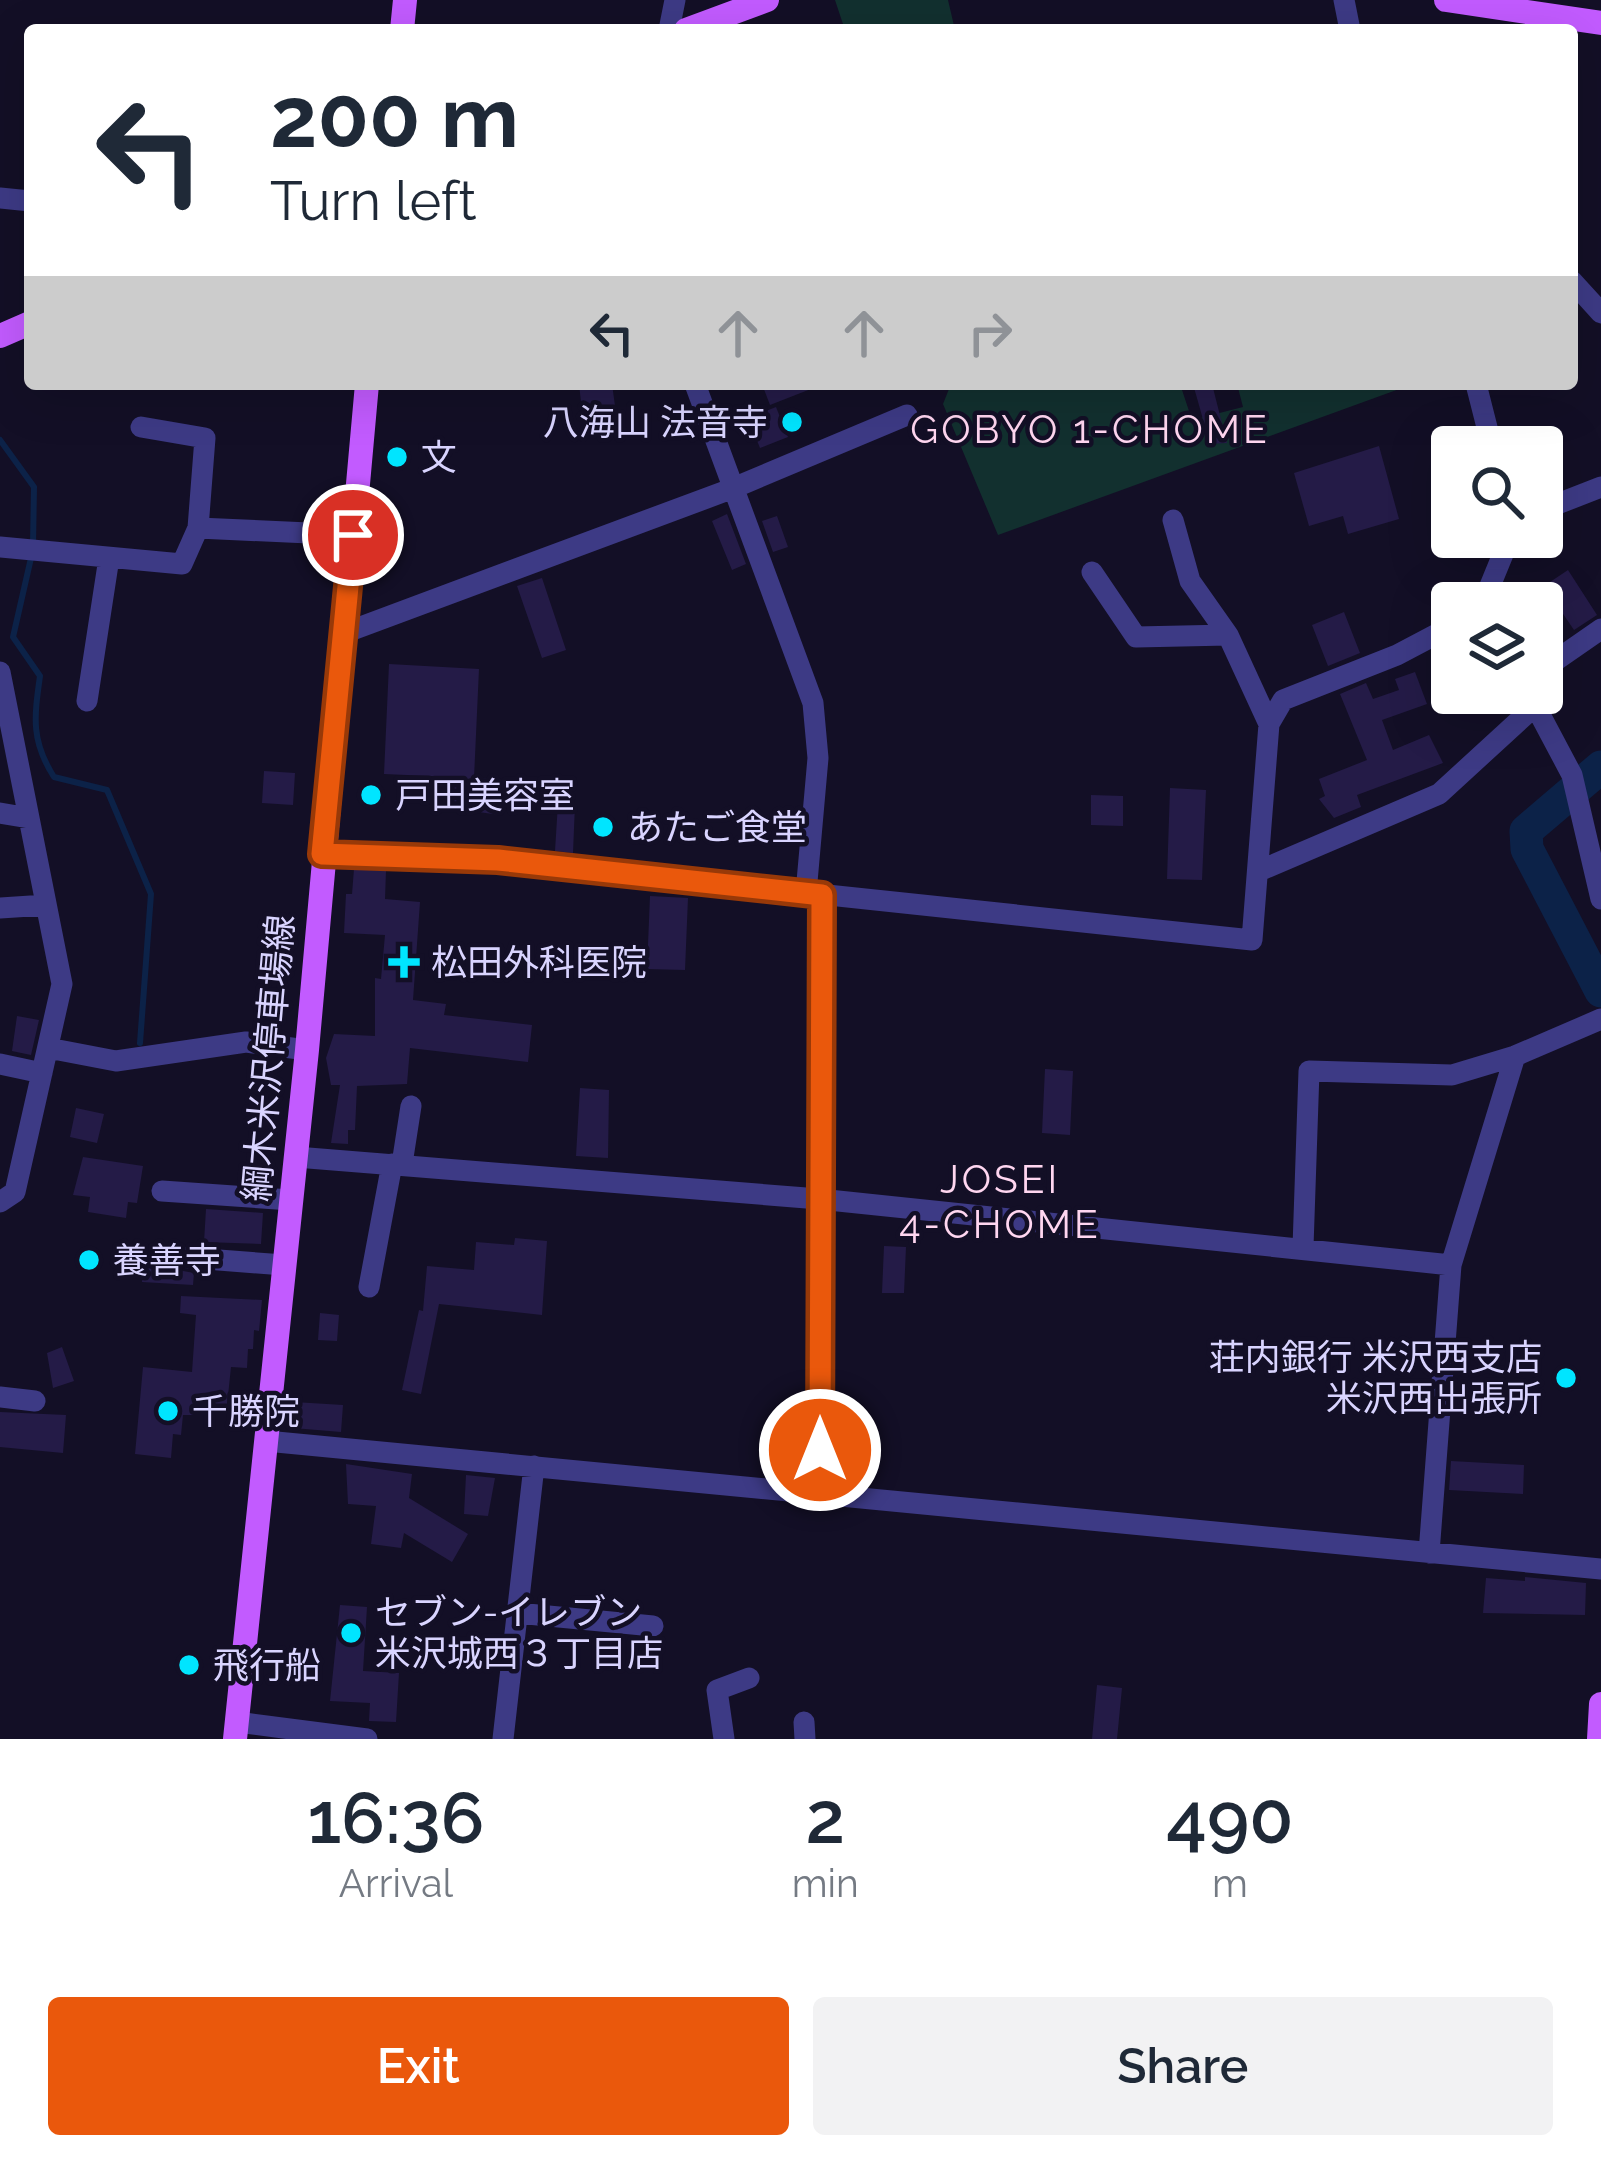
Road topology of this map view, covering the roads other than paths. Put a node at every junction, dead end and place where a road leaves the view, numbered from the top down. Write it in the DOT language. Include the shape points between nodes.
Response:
graph roads {
  1 [pos="767,0"];
  2 [pos="1447,0"];
  3 [pos="1601,22"];
  4 [pos="702,24"];
  5 [pos="1578,288"];
  6 [pos="1601,313"];
  7 [pos="366,390"];
  8 [pos="697,390"];
  9 [pos="1478,390"];
  10 [pos="907,415"];
  11 [pos="1487,426"];
  12 [pos="141,427"];
  13 [pos="1601,488"];
  14 [pos="731,489"];
  15 [pos="1563,502"];
  16 [pos="1172,520"];
  17 [pos="198,528"];
  18 [pos="353,535"];
  19 [pos="0,547"];
  20 [pos="109,558"];
  21 [pos="1092,572"];
  22 [pos="1601,629"];
  23 [pos="347,632"];
  24 [pos="1228,635"];
  25 [pos="1431,637"];
  26 [pos="1563,655"];
  27 [pos="0,672"];
  28 [pos="87,701"];
  29 [pos="4,712"];
  30 [pos="1517,714"];
  31 [pos="1540,714"];
  32 [pos="1269,724"];
  33 [pos="0,813"];
  34 [pos="29,818"];
  35 [pos="322,854"];
  36 [pos="1259,871"];
  37 [pos="814,894"];
  38 [pos="1601,899"];
  39 [pos="46,905"];
  40 [pos="0,908"];
  41 [pos="1601,1019"];
  42 [pos="48,1048"];
  43 [pos="307,1050"];
  44 [pos="1515,1056"];
  45 [pos="0,1064"];
  46 [pos="42,1073"];
  47 [pos="411,1106"];
  48 [pos="296,1157"];
  49 [pos="397,1164"];
  50 [pos="162,1190"];
  51 [pos="2,1198"];
  52 [pos="819,1199"];
  53 [pos="291,1200"];
  54 [pos="1304,1247"];
  55 [pos="178,1257"];
  56 [pos="284,1265"];
  57 [pos="1451,1265"];
  58 [pos="369,1287"];
  59 [pos="0,1397"];
  60 [pos="35,1401"];
  61 [pos="266,1441"];
  62 [pos="534,1466"];
  63 [pos="820,1492"];
  64 [pos="1429,1553"];
  65 [pos="1601,1569"];
  66 [pos="517,1613"];
  67 [pos="653,1626"];
  68 [pos="748,1678"];
  69 [pos="1601,1704"];
  70 [pos="236,1731"];
  71 [pos="367,1739"];
  72 [pos="503,1739"];
  73 [pos="724,1739"];
  74 [pos="1599,1739"];
  1 -- 4 [label="main road"];
  2 -- 3 [label="main road"];
  5 -- 6 [label="street"];
  7 -- 18 [label="main road, 綱木米沢停車場線"];
  8 -- 14 [label="street"];
  9 -- 11 [label="street"];
  10 -- 14 [label="street"];
  12 -- 17 [label="street" via="205,438"];
  13 -- 15 [label="street"];
  14 -- 23 [label="street"];
  14 -- 37 [label="street" via="813,703"];
  16 -- 24 [label="street" via="1190,581"];
  17 -- 18 [label="street"];
  17 -- 20 [label="street" via="182,564"];
  18 -- 23 [label="main road, 綱木米沢停車場線"];
  19 -- 20 [label="street"];
  20 -- 28 [label="street"];
  21 -- 24 [label="street" via="1136,637"];
  22 -- 26 [label="street"];
  23 -- 35 [label="main road, 綱木米沢停車場線"];
  24 -- 32 [label="street"];
  25 -- 32 [label="street" via="1283,700"];
  27 -- 29 [label="street"];
  29 -- 34 [label="street"];
  30 -- 36 [label="street" via="1439,794"];
  31 -- 38 [label="street" via="1572,775"];
  32 -- 36 [label="street"];
  33 -- 34 [label="street"];
  34 -- 39 [label="street"];
  35 -- 37 [label="street" via="498,860"];
  35 -- 43 [label="main road, 綱木米沢停車場線"];
  36 -- 37 [label="street" via="1252,940"];
  37 -- 52 [label="street"];
  39 -- 40 [label="street"];
  39 -- 42 [label="street" via="62,984"];
  41 -- 44 [label="street"];
  42 -- 43 [label="street" via="116,1060 246,1042"];
  42 -- 46 [label="street"];
  43 -- 48 [label="main road, 綱木米沢停車場線"];
  44 -- 54 [label="street" via="1452,1075 1309,1071"];
  44 -- 57 [label="street"];
  45 -- 46 [label="street"];
  46 -- 51 [label="street" via="15,1192"];
  47 -- 49 [label="street"];
  48 -- 49 [label="street"];
  48 -- 53 [label="main road, 綱木米沢停車場線"];
  49 -- 52 [label="street"];
  49 -- 58 [label="street"];
  50 -- 53 [label="street"];
  52 -- 54 [label="street"];
  52 -- 63 [label="street"];
  53 -- 56 [label="main road, 綱木米沢停車場線"];
  54 -- 57 [label="street"];
  55 -- 56 [label="street"];
  56 -- 61 [label="main road, 綱木米沢停車場線"];
  57 -- 64 [label="street"];
  59 -- 60 [label="street"];
  61 -- 62 [label="street"];
  61 -- 70 [label="main road, 綱木米沢停車場線"];
  62 -- 63 [label="street"];
  62 -- 66 [label="street"];
  63 -- 64 [label="street"];
  64 -- 65 [label="street"];
  66 -- 67 [label="street"];
  66 -- 72 [label="street"];
  68 -- 73 [label="street" via="717,1690"];
  69 -- 74 [label="main road"];
  70 -- 71 [label="street"];
}
